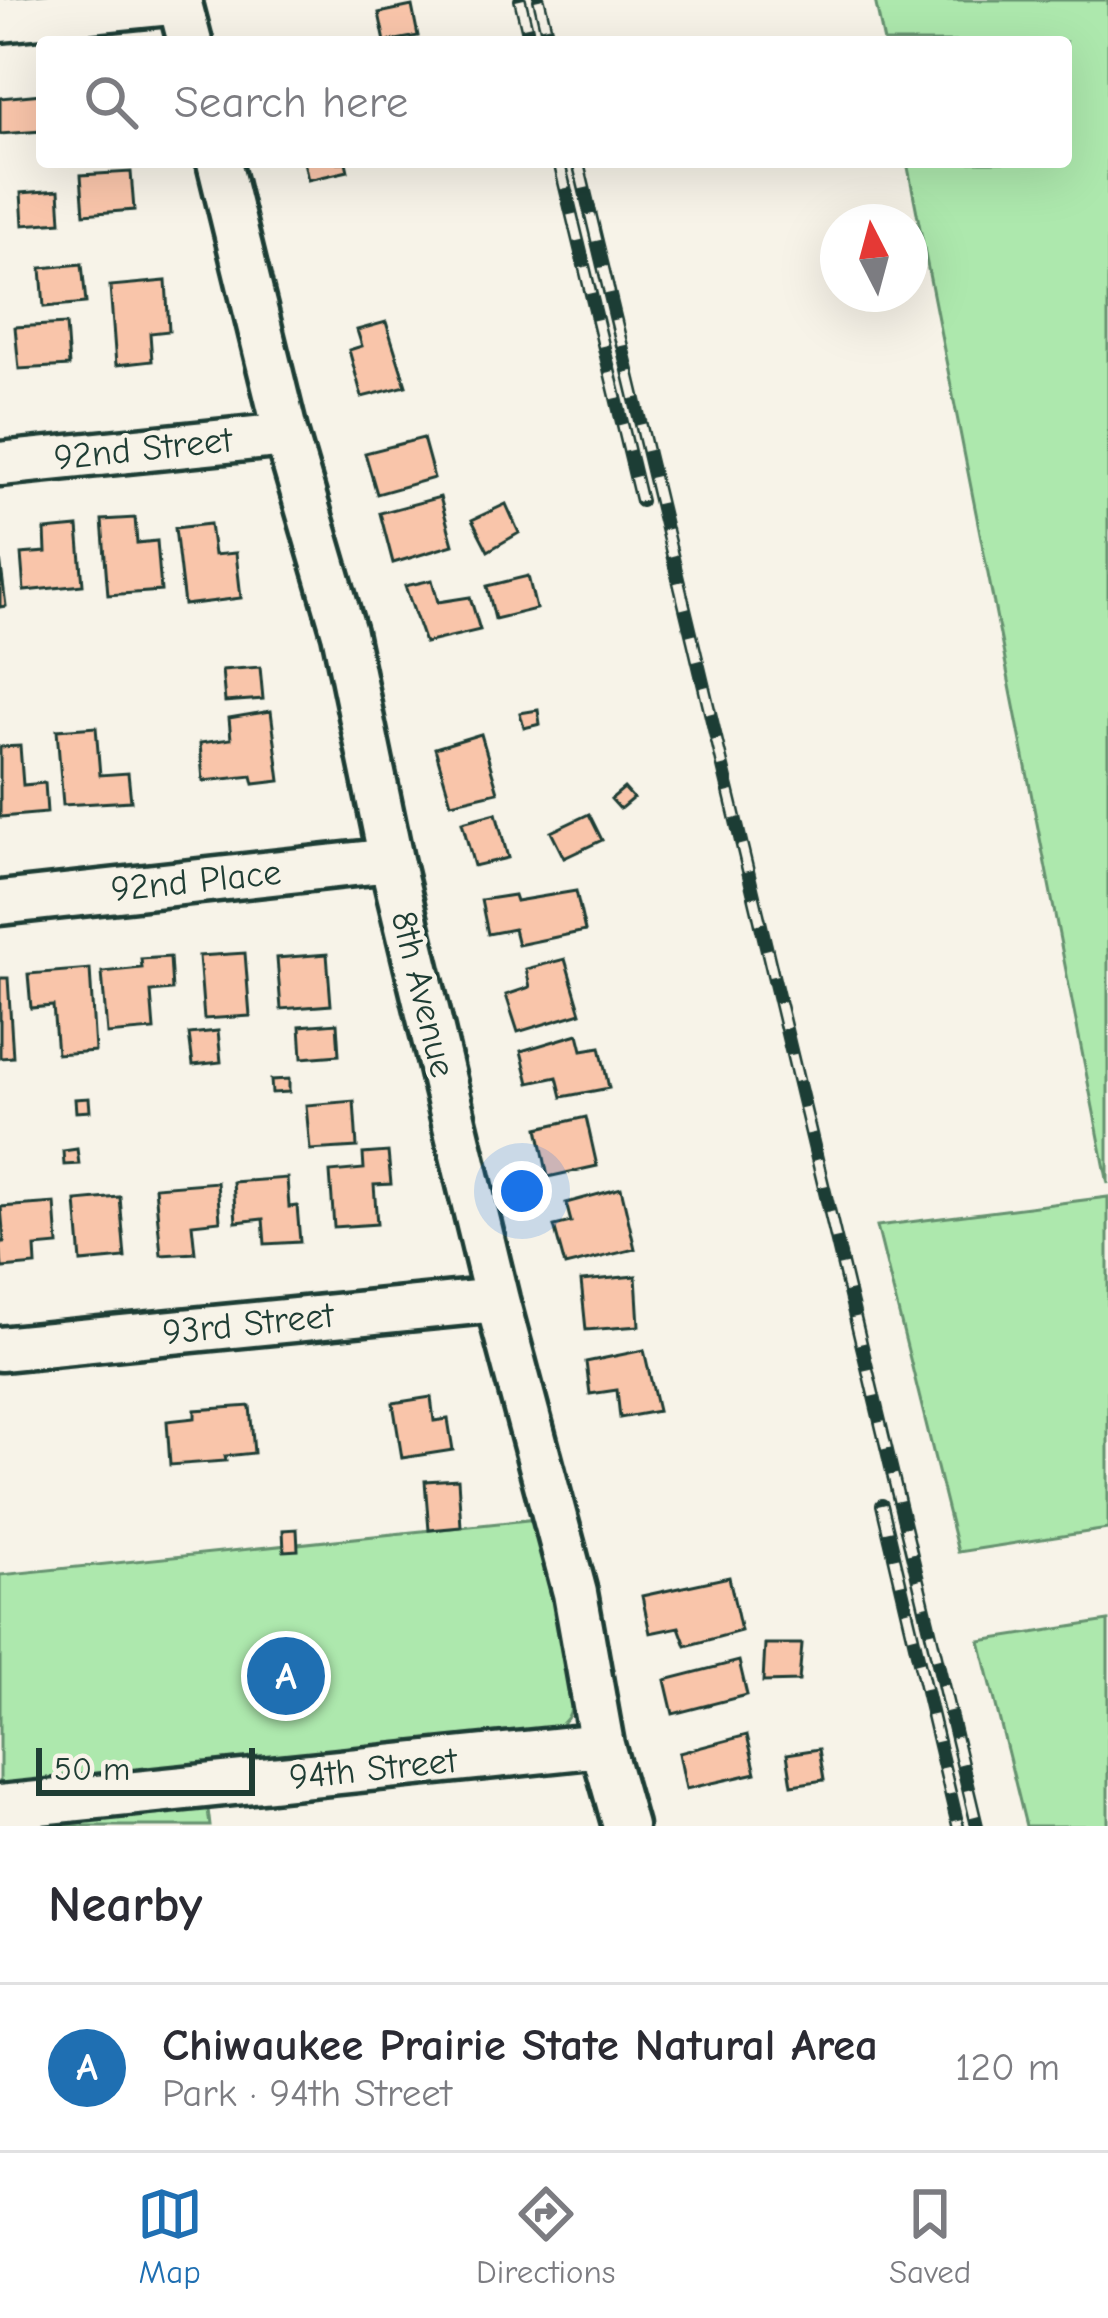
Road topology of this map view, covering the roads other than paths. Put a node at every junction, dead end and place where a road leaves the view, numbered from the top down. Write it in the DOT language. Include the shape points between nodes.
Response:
graph roads {
  1 [pos="183,15"];
  2 [pos="0,20"];
  3 [pos="220,168"];
  4 [pos="286,435"];
  5 [pos="0,464"];
  6 [pos="391,860"];
  7 [pos="0,902"];
  8 [pos="497,1300"];
  9 [pos="0,1349"];
  10 [pos="602,1745"];
  11 [pos="0,1807"];
  12 [pos="625,1826"];
  1 -- 2 [label="street"];
  3 -- 4 [label="street, 8th Avenue"];
  4 -- 5 [label="street, 92nd Street"];
  4 -- 6 [label="street, 8th Avenue" via="344,633"];
  6 -- 7 [label="street, 92nd Place"];
  6 -- 8 [label="street, 8th Avenue"];
  8 -- 9 [label="street, 93rd Street"];
  8 -- 10 [label="street, 8th Avenue" via="574,1593"];
  10 -- 11 [label="street, 94th Street"];
  10 -- 12 [label="street, 8th Avenue"];
}
